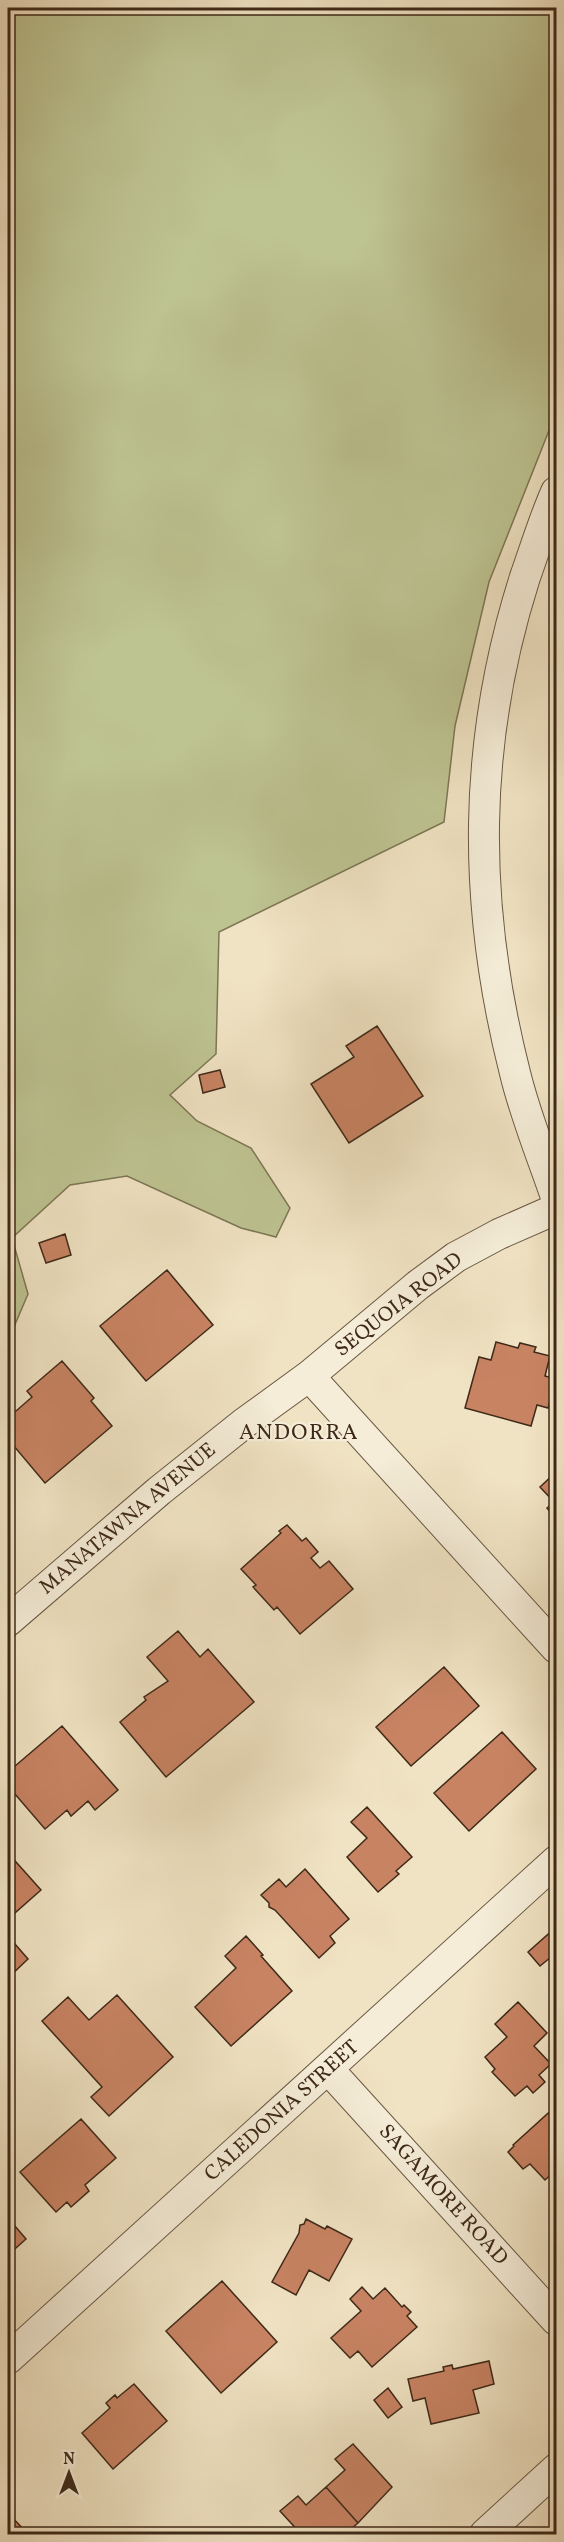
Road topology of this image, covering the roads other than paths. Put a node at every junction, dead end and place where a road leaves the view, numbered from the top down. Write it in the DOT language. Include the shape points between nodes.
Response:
graph roads {
  1 [pos="556,492"];
  2 [pos="556,1197"];
  3 [pos="556,1209"];
  4 [pos="309,1376"];
  5 [pos="8,1621"];
  6 [pos="556,1648"];
  7 [pos="556,1862"];
  8 [pos="328,2070"];
  9 [pos="556,2320"];
  10 [pos="8,2359"];
  11 [pos="556,2469"];
  12 [pos="485,2535"];
  1 -- 2 [label="street" via="515,610 499,674 486,775 482,850 491,957 503,1021 524,1107"];
  3 -- 4 [label="street, SEQUOIA ROAD" via="456,1257"];
  4 -- 5 [label="street, MANATAWNA AVENUE" via="159,1491"];
  4 -- 6 [label="street"];
  7 -- 8 [label="street, CALEDONIA STREET"];
  8 -- 9 [label="street, SAGAMORE ROAD"];
  8 -- 10 [label="street, CALEDONIA STREET"];
  11 -- 12 [label="street"];
}
